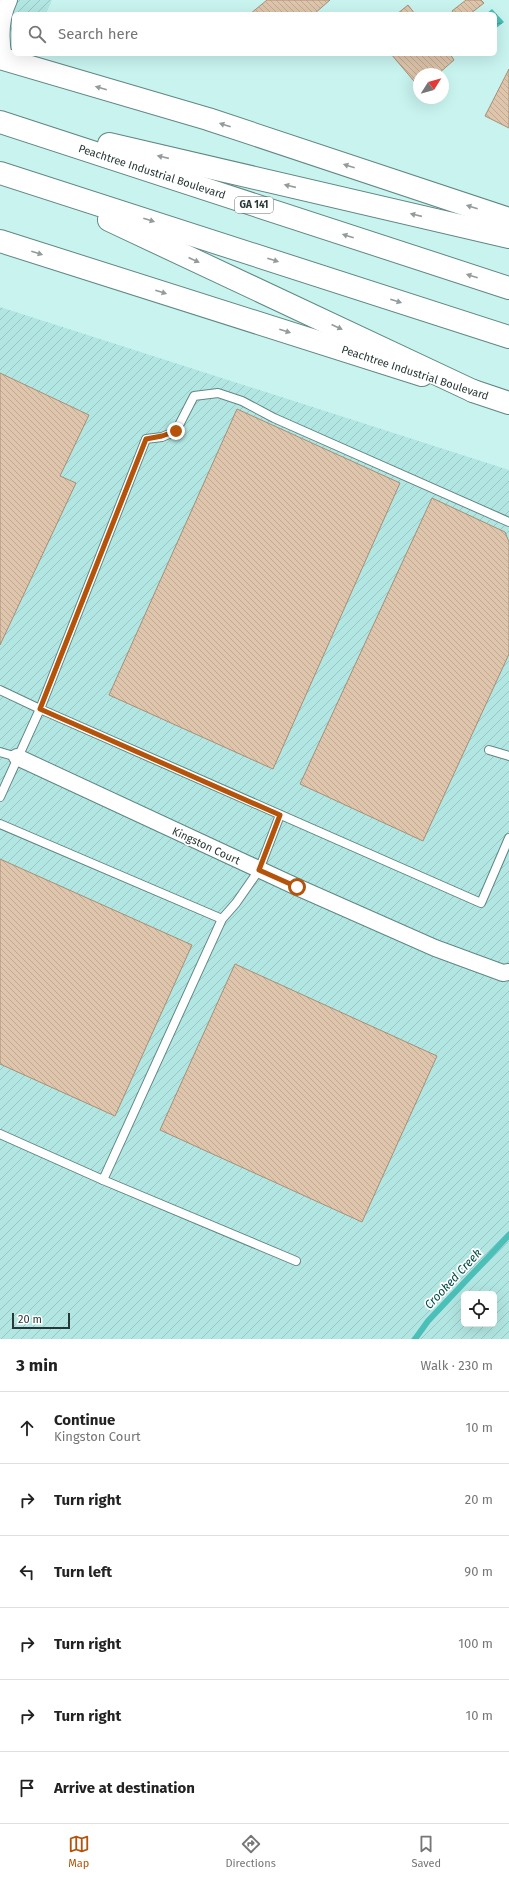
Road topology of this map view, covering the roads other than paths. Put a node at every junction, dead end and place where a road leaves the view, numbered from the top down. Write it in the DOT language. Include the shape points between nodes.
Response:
graph roads {
  1 [pos="9,0"];
  2 [pos="2,59"];
  3 [pos="0,119"];
  4 [pos="0,122"];
  5 [pos="0,173"];
  6 [pos="32,183"];
  7 [pos="509,219"];
  8 [pos="509,237"];
  9 [pos="0,241"];
  10 [pos="509,288"];
  11 [pos="509,337"];
  12 [pos="473,391"];
  13 [pos="509,403"];
  14 [pos="509,522"];
  15 [pos="0,690"];
  16 [pos="40,709"];
  17 [pos="489,750"];
  18 [pos="0,752"];
  19 [pos="509,756"];
  20 [pos="17,757"];
  21 [pos="0,797"];
  22 [pos="280,815"];
  23 [pos="0,824"];
  24 [pos="509,838"];
  25 [pos="259,870"];
  26 [pos="222,919"];
  27 [pos="509,972"];
  28 [pos="0,1134"];
  29 [pos="103,1180"];
  30 [pos="296,1261"];
  1 -- 2 [label="street" via="2,18 0,33"];
  7 -- 2 [label="main road, one-way" via="208,119"];
  8 -- 3 [label="main road, one-way"];
  10 -- 4 [label="main road, Peachtree Industrial Boulevard / GA 141, one-way"];
  5 -- 6 [label="main road"];
  6 -- 11 [label="main road, one-way"];
  6 -- 12 [label="main road, one-way"];
  9 -- 12 [label="main road, Peachtree Industrial Boulevard, one-way"];
  12 -- 13 [label="main road, Peachtree Industrial Boulevard"];
  14 -- 16 [label="lane" via="274,418 242,401 218,393 194,396 176,431 146,439"];
  15 -- 16 [label="lane"];
  16 -- 20 [label="lane"];
  16 -- 22 [label="lane"];
  17 -- 19 [label="lane"];
  18 -- 20 [label="lane"];
  20 -- 21 [label="lane"];
  20 -- 25 [label="street, Kingston Court"];
  22 -- 24 [label="lane" via="481,904"];
  22 -- 25 [label="lane"];
  23 -- 26 [label="lane"];
  25 -- 26 [label="lane"];
  25 -- 27 [label="street, Kingston Court" via="435,948 503,973"];
  26 -- 29 [label="lane"];
  28 -- 29 [label="lane"];
  29 -- 30 [label="lane"];
}
